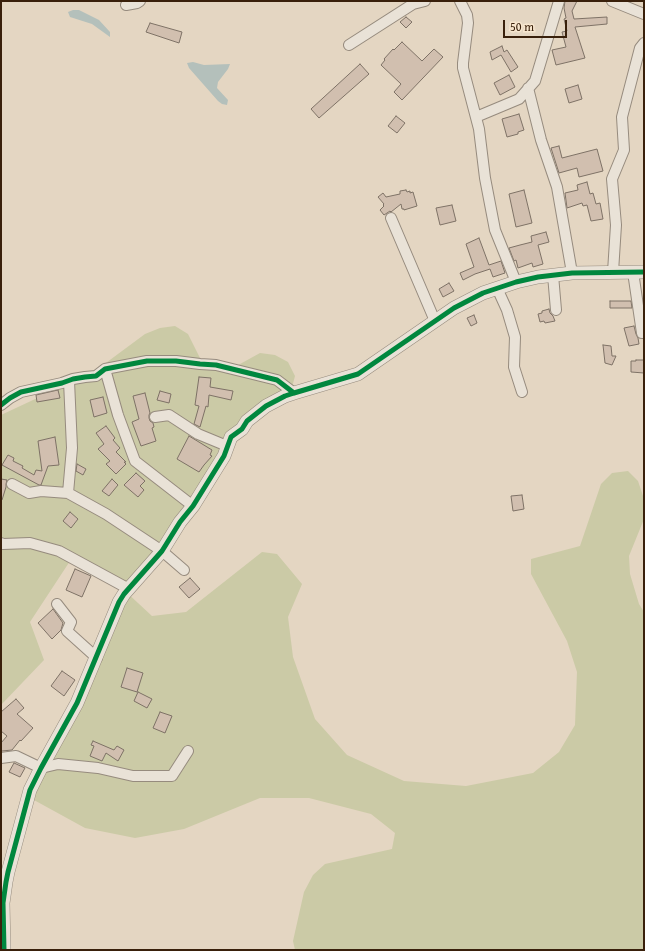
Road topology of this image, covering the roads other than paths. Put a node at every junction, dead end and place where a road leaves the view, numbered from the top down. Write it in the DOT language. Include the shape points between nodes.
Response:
graph roads {
  1 [pos="140,1"];
  2 [pos="425,1"];
  3 [pos="460,1"];
  4 [pos="558,1"];
  5 [pos="612,1"];
  6 [pos="126,5"];
  7 [pos="644,14"];
  8 [pos="644,43"];
  9 [pos="349,45"];
  10 [pos="528,88"];
  11 [pos="476,117"];
  12 [pos="391,218"];
  13 [pos="613,272"];
  14 [pos="638,272"];
  15 [pos="572,273"];
  16 [pos="553,275"];
  17 [pos="516,282"];
  18 [pos="497,288"];
  19 [pos="556,310"];
  20 [pos="435,321"];
  21 [pos="644,333"];
  22 [pos="105,369"];
  23 [pos="69,381"];
  24 [pos="522,392"];
  25 [pos="294,393"];
  26 [pos="1,405"];
  27 [pos="155,417"];
  28 [pos="227,446"];
  29 [pos="12,484"];
  30 [pos="68,493"];
  31 [pos="193,506"];
  32 [pos="1,543"];
  33 [pos="162,551"];
  34 [pos="184,570"];
  35 [pos="129,589"];
  36 [pos="57,604"];
  37 [pos="97,658"];
  38 [pos="188,751"];
  39 [pos="1,758"];
  40 [pos="41,768"];
  41 [pos="4,950"];
  1 -- 6 [label="street"];
  2 -- 9 [label="street" via="413,4"];
  3 -- 11 [label="street" via="468,23 462,63"];
  4 -- 10 [label="street" via="535,81"];
  5 -- 7 [label="street"];
  8 -- 13 [label="street" via="640,48 622,117 624,150 612,179 616,225"];
  10 -- 11 [label="street" via="519,99"];
  10 -- 15 [label="street" via="541,140 557,187"];
  11 -- 17 [label="street" via="495,230"];
  12 -- 20 [label="street"];
  13 -- 14 [label="street"];
  13 -- 15 [label="street"];
  14 -- 21 [label="street"];
  15 -- 16 [label="street"];
  16 -- 17 [label="street"];
  16 -- 19 [label="street"];
  17 -- 18 [label="street"];
  18 -- 20 [label="street" via="454,308"];
  18 -- 24 [label="street" via="515,337 514,367"];
  20 -- 25 [label="street" via="358,374"];
  22 -- 23 [label="street" via="96,376"];
  22 -- 25 [label="street" via="147,361 216,365 277,380"];
  22 -- 31 [label="street" via="118,415 135,460"];
  23 -- 26 [label="street" via="21,392"];
  23 -- 30 [label="street" via="72,448"];
  25 -- 28 [label="street" via="266,406 247,421 242,429 231,437"];
  27 -- 28 [label="street" via="169,415 198,434"];
  28 -- 31 [label="street" via="224,456"];
  29 -- 30 [label="street" via="29,493"];
  30 -- 33 [label="street" via="106,514"];
  31 -- 33 [label="street"];
  32 -- 35 [label="street" via="30,543 58,551"];
  33 -- 34 [label="street"];
  33 -- 35 [label="street"];
  35 -- 37 [label="street" via="119,602"];
  36 -- 37 [label="street" via="71,622 67,631"];
  37 -- 40 [label="street" via="78,703"];
  38 -- 40 [label="street" via="172,776 133,776 98,768 58,764"];
  39 -- 40 [label="street" via="16,756"];
  40 -- 41 [label="street" via="30,790 8,872 3,903"];
}
